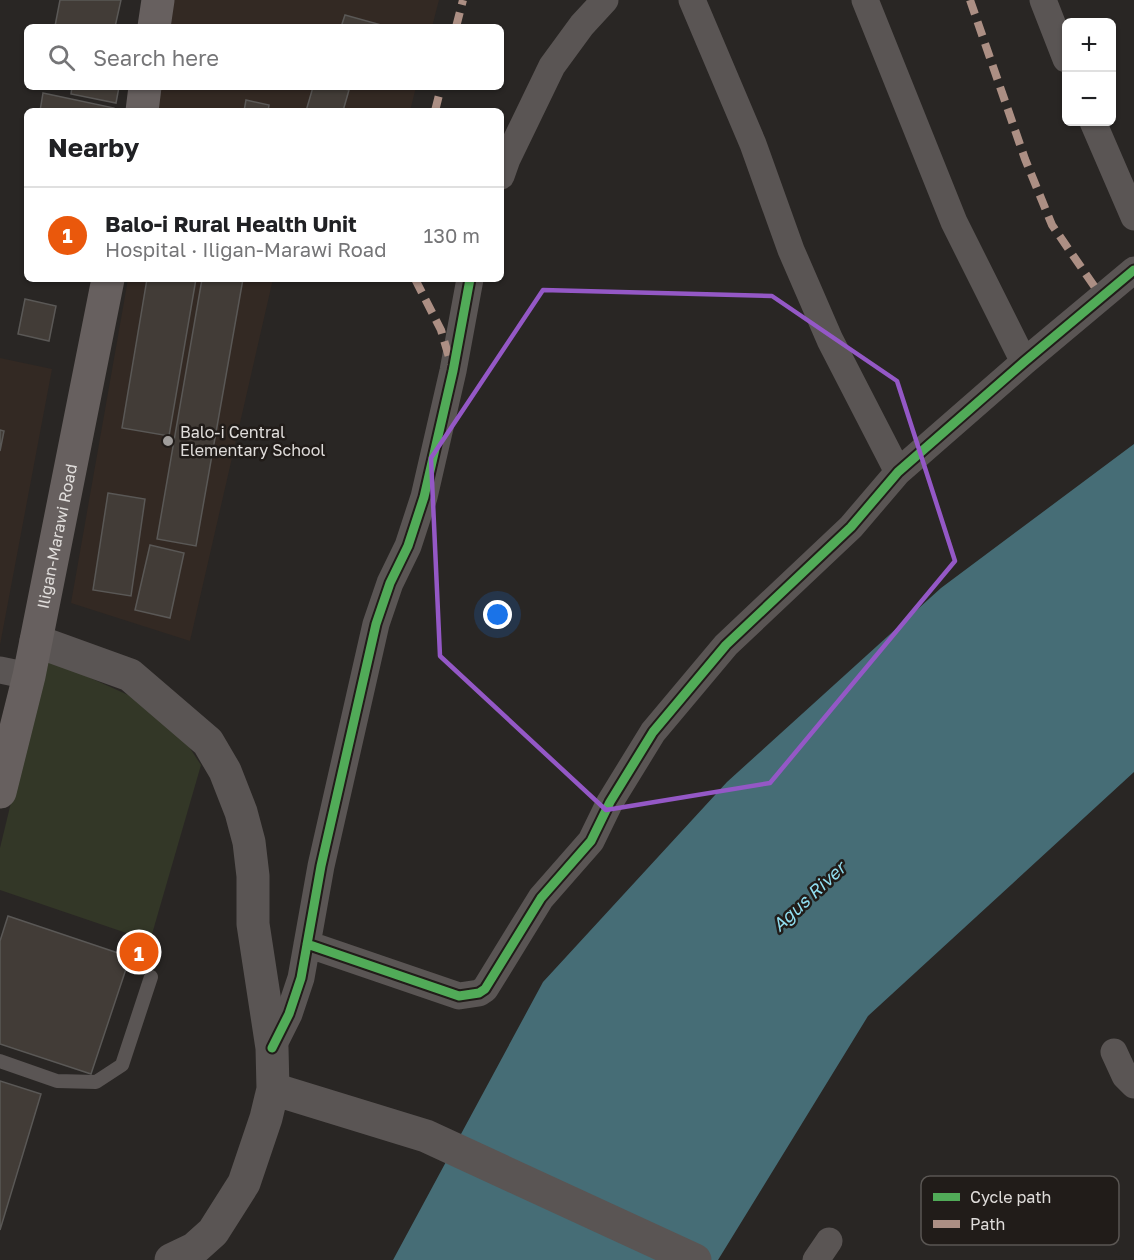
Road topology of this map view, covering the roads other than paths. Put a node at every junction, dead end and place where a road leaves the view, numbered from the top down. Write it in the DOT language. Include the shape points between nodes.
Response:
graph roads {
  1 [pos="158,0"];
  2 [pos="605,0"];
  3 [pos="692,0"];
  4 [pos="865,0"];
  5 [pos="1043,0"];
  6 [pos="154,24"];
  7 [pos="1062,49"];
  8 [pos="146,90"];
  9 [pos="142,108"];
  10 [pos="1095,126"];
  11 [pos="504,168"];
  12 [pos="1134,217"];
  13 [pos="1134,270"];
  14 [pos="107,282"];
  15 [pos="469,282"];
  16 [pos="1024,362"];
  17 [pos="898,472"];
  18 [pos="36,641"];
  19 [pos="15,673"];
  20 [pos="0,792"];
  21 [pos="307,944"];
  22 [pos="151,977"];
  23 [pos="272,1048"];
  24 [pos="1114,1052"];
  25 [pos="0,1061"];
  26 [pos="1134,1085"];
  27 [pos="273,1089"];
  28 [pos="211,1246"];
  29 [pos="174,1259"];
  30 [pos="694,1260"];
  1 -- 6 [label="highway"];
  2 -- 11 [label="street" via="552,66"];
  3 -- 17 [label="street" via="753,144 790,250 830,340"];
  4 -- 16 [label="street" via="954,222"];
  5 -- 7 [label="street"];
  8 -- 9 [label="highway"];
  10 -- 12 [label="street"];
  13 -- 16 [label="street"];
  14 -- 18 [label="highway, Iligan-Marawi Road"];
  15 -- 21 [label="street" via="424,497 376,624"];
  16 -- 17 [label="street"];
  17 -- 21 [label="street" via="851,527 726,645 653,732 610,801 591,841 541,898 485,989 459,996"];
  18 -- 19 [label="highway, Iligan-Marawi Road"];
  18 -- 23 [label="street" via="130,675 208,742 225,771 249,843 253,924"];
  19 -- 20 [label="highway, Iligan-Marawi Road"];
  21 -- 23 [label="street" via="289,1014"];
  22 -- 25 [label="lane" via="122,1065 96,1083 57,1081"];
  23 -- 27 [label="street"];
  24 -- 26 [label="street" via="1125,1076"];
  27 -- 28 [label="street" via="244,1183"];
  27 -- 30 [label="street" via="426,1136"];
  28 -- 29 [label="street"];
}
